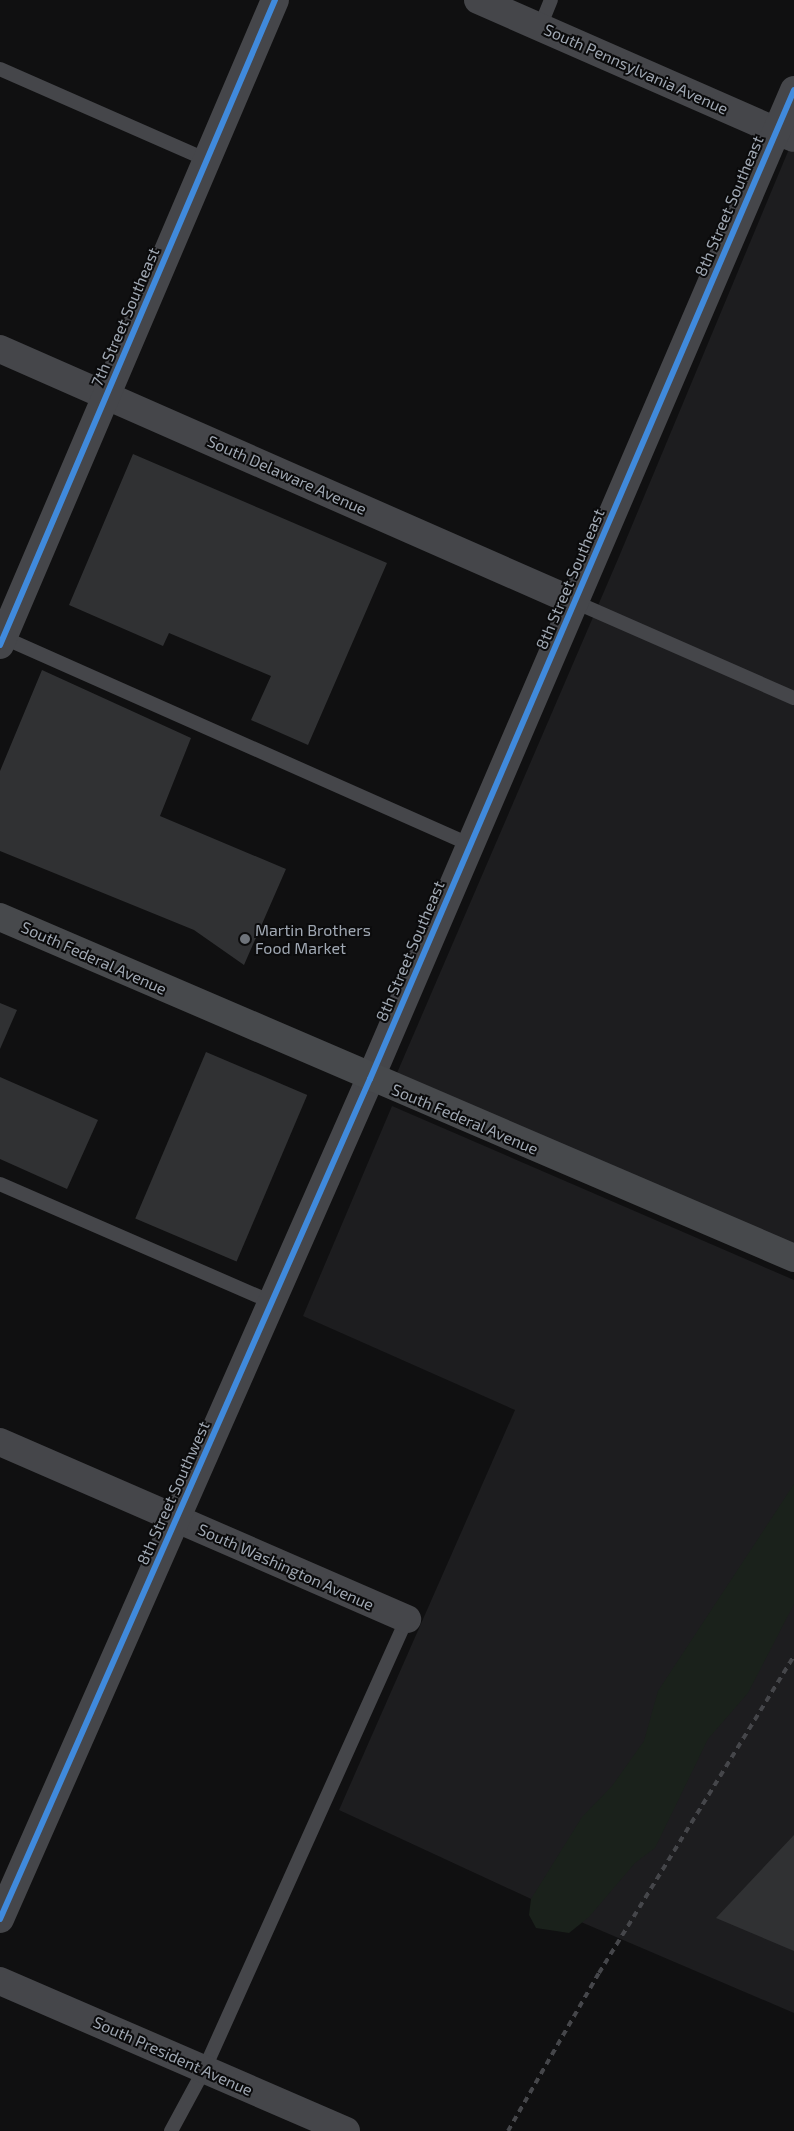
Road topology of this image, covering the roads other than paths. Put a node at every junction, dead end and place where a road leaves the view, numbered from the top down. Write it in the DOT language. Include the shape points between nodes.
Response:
graph roads {
  1 [pos="275,0"];
  2 [pos="478,0"];
  3 [pos="551,0"];
  4 [pos="540,27"];
  5 [pos="0,69"];
  6 [pos="794,90"];
  7 [pos="785,134"];
  8 [pos="207,160"];
  9 [pos="0,349"];
  10 [pos="107,395"];
  11 [pos="575,602"];
  12 [pos="1,640"];
  13 [pos="794,698"];
  14 [pos="471,845"];
  15 [pos="0,917"];
  16 [pos="370,1079"];
  17 [pos="0,1184"];
  18 [pos="794,1258"];
  19 [pos="272,1302"];
  20 [pos="0,1442"];
  21 [pos="177,1519"];
  22 [pos="406,1619"];
  23 [pos="0,1919"];
  24 [pos="0,1981"];
  25 [pos="204,2070"];
  26 [pos="171,2131"];
  27 [pos="346,2131"];
  1 -- 8 [label="street, 7th Street Southeast"];
  2 -- 4 [label="street, South Pennsylvania Avenue"];
  3 -- 4 [label="lane"];
  4 -- 7 [label="street, South Pennsylvania Avenue"];
  5 -- 8 [label="lane"];
  6 -- 7 [label="street, 8th Street Southeast"];
  7 -- 11 [label="street, 8th Street Southeast"];
  8 -- 10 [label="street, 7th Street Southeast"];
  9 -- 10 [label="street, South Delaware Avenue"];
  10 -- 11 [label="street, South Delaware Avenue"];
  10 -- 12 [label="street, 7th Street Southeast"];
  11 -- 13 [label="lane"];
  11 -- 14 [label="street, 8th Street Southeast"];
  12 -- 14 [label="lane"];
  14 -- 16 [label="street, 8th Street Southeast"];
  15 -- 16 [label="main road, South Federal Avenue"];
  16 -- 18 [label="main road, South Federal Avenue"];
  16 -- 19 [label="street, 8th Street Southwest"];
  17 -- 19 [label="lane"];
  19 -- 21 [label="street, 8th Street Southwest"];
  20 -- 21 [label="street, South Washington Avenue"];
  21 -- 22 [label="street, South Washington Avenue"];
  21 -- 23 [label="street, 8th Street Southwest"];
  22 -- 25 [label="lane"];
  24 -- 25 [label="street, South President Avenue"];
  25 -- 26 [label="lane"];
  25 -- 27 [label="street, South President Avenue"];
}
